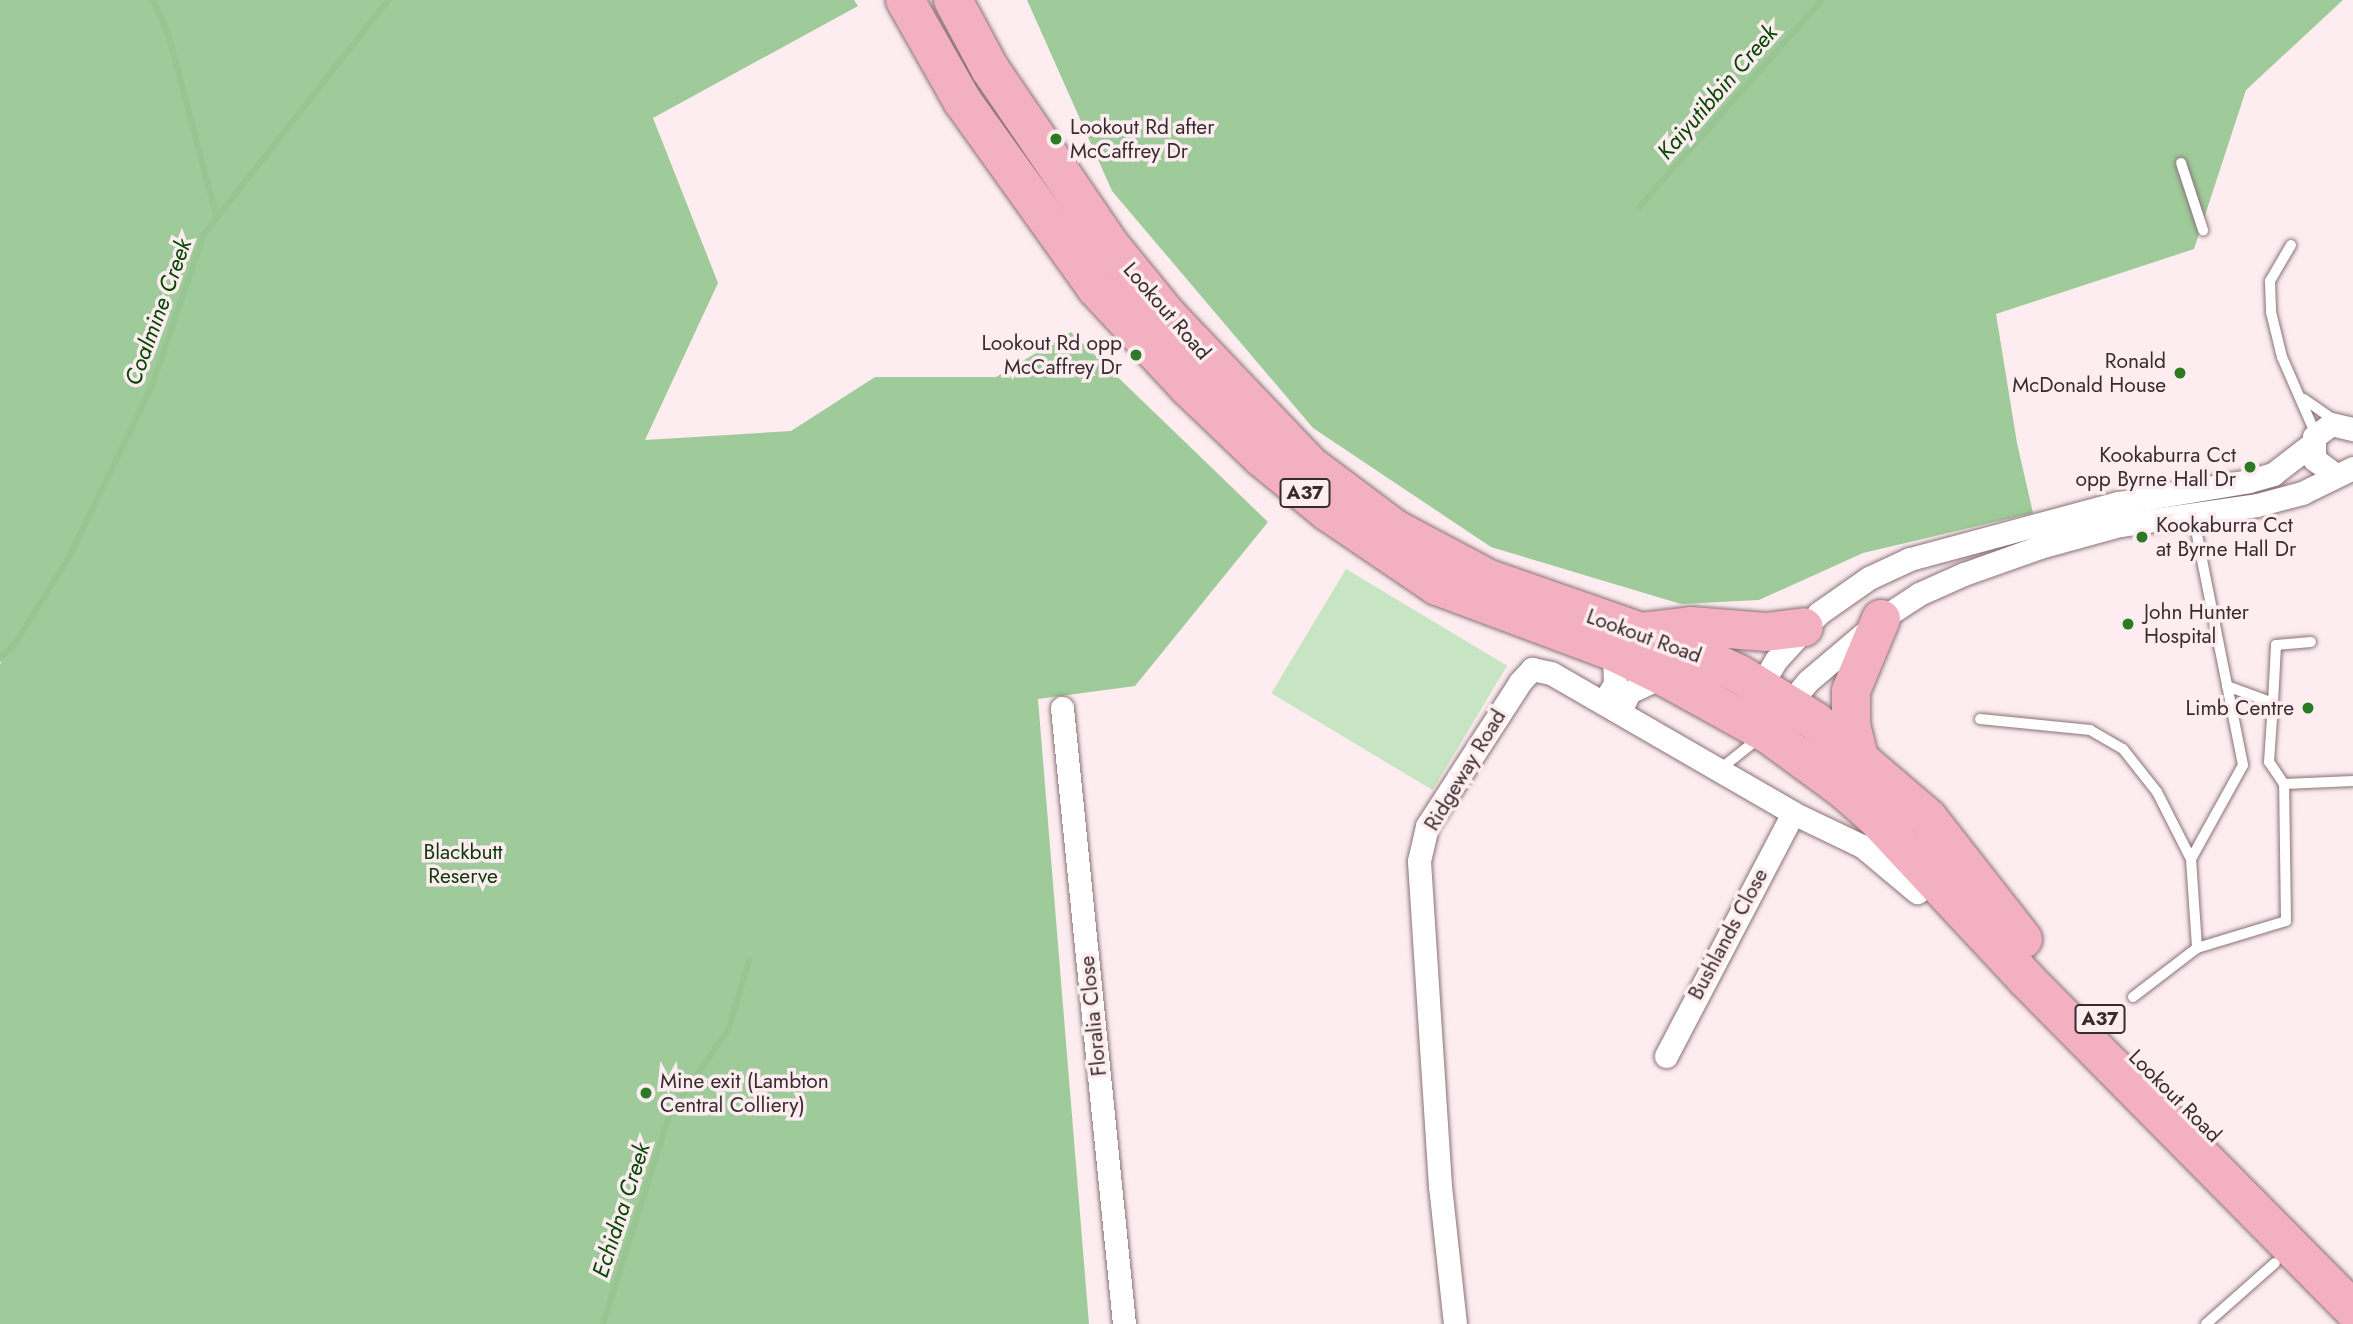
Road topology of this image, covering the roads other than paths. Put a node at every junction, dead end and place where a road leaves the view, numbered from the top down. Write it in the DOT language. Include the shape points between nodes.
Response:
graph roads {
  1 [pos="905,0"];
  2 [pos="921,0"];
  3 [pos="961,16"];
  4 [pos="944,69"];
  5 [pos="2181,163"];
  6 [pos="2203,229"];
  7 [pos="2291,245"];
  8 [pos="2304,399"];
  9 [pos="2349,426"];
  10 [pos="2314,439"];
  11 [pos="2347,475"];
  12 [pos="2193,512"];
  13 [pos="1881,619"];
  14 [pos="1804,627"];
  15 [pos="1628,642"];
  16 [pos="2311,642"];
  17 [pos="1663,676"];
  18 [pos="2227,686"];
  19 [pos="2273,703"];
  20 [pos="1611,707"];
  21 [pos="1062,708"];
  22 [pos="1780,716"];
  23 [pos="1980,719"];
  24 [pos="1858,753"];
  25 [pos="1719,770"];
  26 [pos="2353,780"];
  27 [pos="2284,784"];
  28 [pos="1793,813"];
  29 [pos="2191,859"];
  30 [pos="1917,892"];
  31 [pos="2197,948"];
  32 [pos="2133,997"];
  33 [pos="1666,1056"];
  34 [pos="2275,1263"];
  35 [pos="2353,1275"];
  36 [pos="2353,1310"];
  37 [pos="1124,1324"];
  38 [pos="1455,1324"];
  39 [pos="2206,1324"];
  1 -- 4 [label="highway, Lookout Road / A37"];
  2 -- 4 [label="highway"];
  3 -- 15 [label="highway, Lookout Road / A37" via="1110,245 1168,316 1311,466 1395,528 1489,579"];
  4 -- 15 [label="highway, Lookout Road / A37" via="1029,199 1096,288 1261,457 1328,512 1437,586"];
  5 -- 6 [label="lane"];
  7 -- 8 [label="lane" via="2270,281 2270,296 2282,357"];
  8 -- 9 [label="lane"];
  8 -- 10 [label="lane"];
  9 -- 10 [label="street" via="2327,425"];
  10 -- 11 [label="street" via="2316,463"];
  10 -- 14 [label="street" via="2273,474 2118,503 1910,559 1847,593"];
  11 -- 12 [label="street" via="2257,505"];
  12 -- 13 [label="street" via="2040,547 1919,594"];
  12 -- 18 [label="lane"];
  13 -- 22 [label="street"];
  13 -- 24 [label="highway" via="1851,691 1851,726"];
  14 -- 15 [label="highway" via="1766,632 1691,625"];
  14 -- 22 [label="street"];
  15 -- 17 [label="highway, Lookout Road / A37"];
  15 -- 20 [label="street, Lookout Road"];
  15 -- 22 [label="highway, Lookout Road / A37"];
  16 -- 19 [label="lane" via="2276,645"];
  17 -- 20 [label="street, Lookout Road" via="1629,692"];
  17 -- 22 [label="highway, Lookout Road / A37"];
  18 -- 19 [label="lane"];
  18 -- 29 [label="lane" via="2243,765"];
  19 -- 27 [label="lane" via="2269,762"];
  20 -- 25 [label="street, Ridgeway Road"];
  20 -- 38 [label="street, Ridgeway Road" via="1551,673 1532,669 1427,827 1419,860 1440,1186"];
  21 -- 37 [label="street, Floralia Close"];
  22 -- 24 [label="highway, Lookout Road / A37"];
  22 -- 25 [label="lane"];
  22 -- 36 [label="highway, Lookout Road / A37" via="2026,979"];
  23 -- 29 [label="lane" via="2084,729 2110,738 2157,792"];
  24 -- 35 [label="highway, Lookout Road / A37" via="1928,818 2006,920 2056,975"];
  25 -- 28 [label="street, Ridgeway Road"];
  26 -- 27 [label="lane"];
  27 -- 31 [label="lane" via="2286,921"];
  28 -- 30 [label="street, Ridgeway Road" via="1862,846"];
  28 -- 33 [label="street, Bushlands Close"];
  29 -- 31 [label="lane"];
  31 -- 32 [label="lane"];
  34 -- 39 [label="lane"];
}
